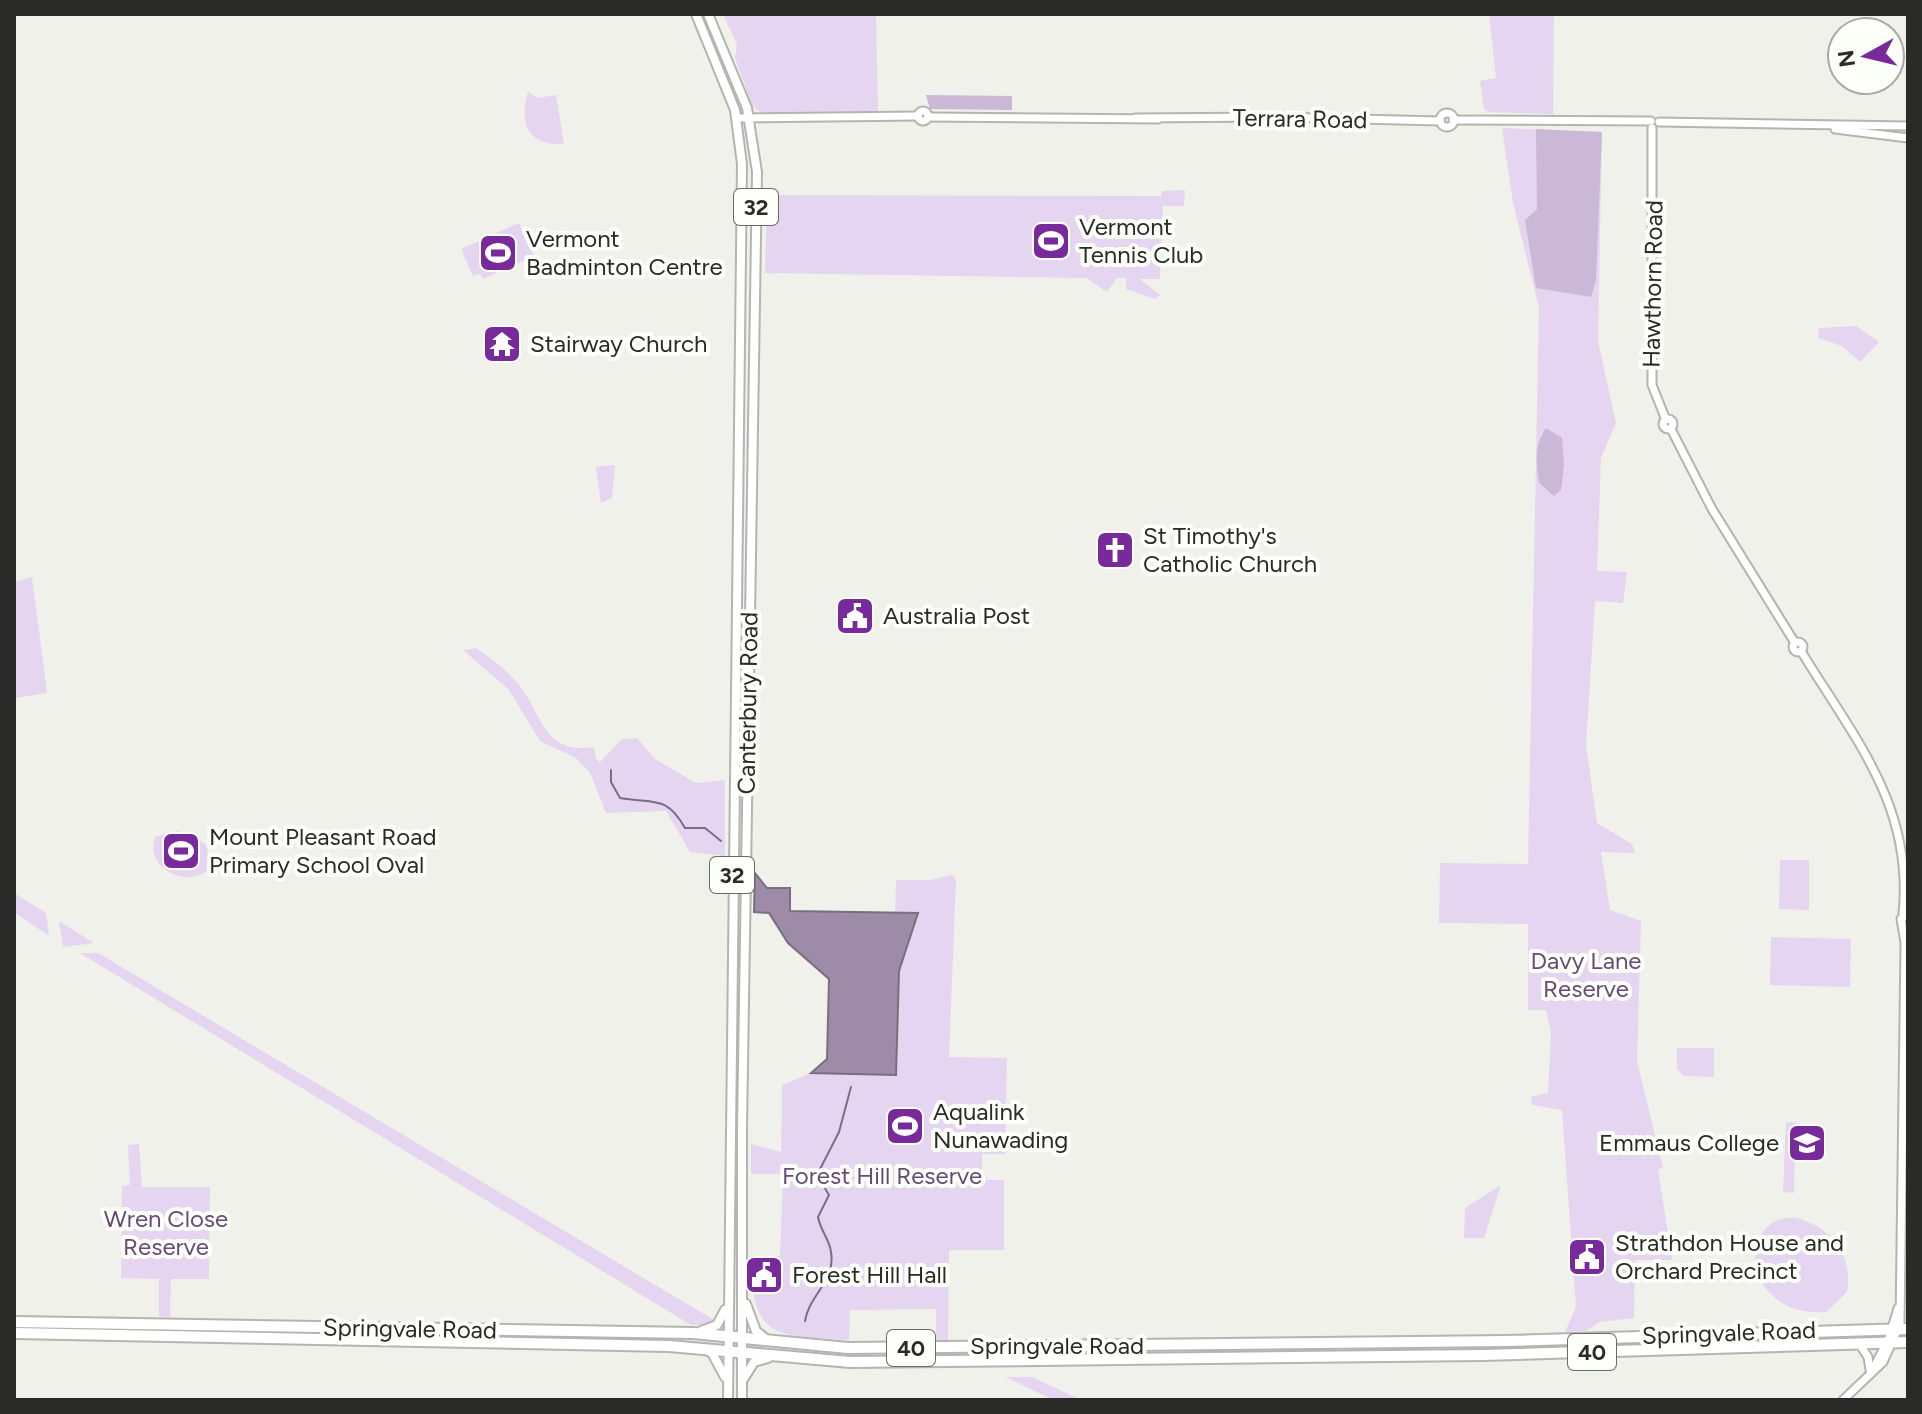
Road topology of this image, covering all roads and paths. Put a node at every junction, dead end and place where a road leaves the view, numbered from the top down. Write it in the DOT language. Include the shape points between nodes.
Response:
graph roads {
  1 [pos="696,14"];
  2 [pos="708,14"];
  3 [pos="769,115"];
  4 [pos="750,116"];
  5 [pos="737,118"];
  6 [pos="1655,126"];
  7 [pos="1804,126"];
  8 [pos="1908,126"];
  9 [pos="753,129"];
  10 [pos="1908,135"];
  11 [pos="737,570"];
  12 [pos="750,572"];
  13 [pos="736,584"];
  14 [pos="1906,918"];
  15 [pos="729,1128"];
  16 [pos="742,1128"];
  17 [pos="742,1287"];
  18 [pos="727,1304"];
  19 [pos="14,1322"];
  20 [pos="1900,1329"];
  21 [pos="14,1333"];
  22 [pos="693,1333"];
  23 [pos="727,1336"];
  24 [pos="742,1337"];
  25 [pos="769,1340"];
  26 [pos="1858,1342"];
  27 [pos="1891,1342"];
  28 [pos="1908,1342"];
  29 [pos="1025,1347"];
  30 [pos="702,1348"];
  31 [pos="728,1350"];
  32 [pos="742,1351"];
  33 [pos="785,1356"];
  34 [pos="1036,1360"];
  35 [pos="1872,1370"];
  36 [pos="742,1384"];
  37 [pos="728,1385"];
  38 [pos="728,1400"];
  39 [pos="742,1400"];
  40 [pos="1843,1400"];
  1 -- 5 [label="main road, Canterbury Road / 32"];
  2 -- 4 [label="main road, Canterbury Road / 32"];
  3 -- 4 [label="main road"];
  3 -- 6 [label="main road, Terrara Road" via="918,116 922,111 928,117 1440,121 1445,114 1453,120"];
  3 -- 9 [label="main road"];
  4 -- 5 [label="main road"];
  4 -- 9 [label="main road, Canterbury Road / 32"];
  5 -- 11 [label="main road, Canterbury Road / 32" via="743,172"];
  6 -- 7 [label="main road"];
  6 -- 14 [label="main road, Hawthorn Road" via="1655,398 1666,420 1672,421 1671,429 1712,509 1891,804 1902,842"];
  7 -- 8 [label="main road"];
  7 -- 10 [label="main road"];
  9 -- 12 [label="main road, Canterbury Road / 32" via="757,172"];
  11 -- 12 [label="main road"];
  11 -- 13 [label="main road, Canterbury Road / 32"];
  12 -- 13 [label="main road"];
  12 -- 16 [label="main road, Canterbury Road / 32"];
  13 -- 15 [label="main road, Canterbury Road / 32"];
  14 -- 20 [label="main road"];
  15 -- 16 [label="main road"];
  15 -- 18 [label="main road, Canterbury Road / 32"];
  16 -- 17 [label="main road, Canterbury Road / 32"];
  17 -- 24 [label="main road, Canterbury Road / 32"];
  17 -- 25 [label="main road" via="756,1331"];
  18 -- 22 [label="main road" via="717,1325"];
  18 -- 23 [label="main road, Canterbury Road / 32"];
  19 -- 22 [label="highway, Springvale Road / 40"];
  20 -- 27 [label="main road"];
  20 -- 29 [label="highway, Springvale Road / 40"];
  21 -- 30 [label="highway, Springvale Road / 40"];
  22 -- 23 [label="highway, Springvale Road / 40"];
  23 -- 24 [label="highway, Springvale Road / 40"];
  23 -- 31 [label="main road, Canterbury Road / 32"];
  24 -- 25 [label="highway, Springvale Road / 40"];
  24 -- 32 [label="main road, Canterbury Road / 32"];
  25 -- 29 [label="highway, Springvale Road / 40" via="848,1348"];
  26 -- 27 [label="highway, Springvale Road / 40"];
  26 -- 34 [label="highway, Springvale Road / 40" via="1483,1355"];
  26 -- 35 [label="main road"];
  27 -- 28 [label="highway, Springvale Road / 40"];
  27 -- 35 [label="main road" via="1879,1368"];
  29 -- 34 [label="highway"];
  30 -- 31 [label="highway, Springvale Road / 40"];
  30 -- 37 [label="main road" via="712,1353"];
  31 -- 32 [label="highway, Springvale Road / 40"];
  31 -- 37 [label="main road, Canterbury Road / 32"];
  32 -- 33 [label="highway, Springvale Road / 40"];
  32 -- 36 [label="main road, Canterbury Road / 32"];
  33 -- 34 [label="highway, Springvale Road / 40" via="850,1362"];
  33 -- 36 [label="main road" via="756,1360"];
  35 -- 40 [label="main road"];
  36 -- 39 [label="main road, Canterbury Road / 32"];
  37 -- 38 [label="main road, Canterbury Road / 32"];
}
